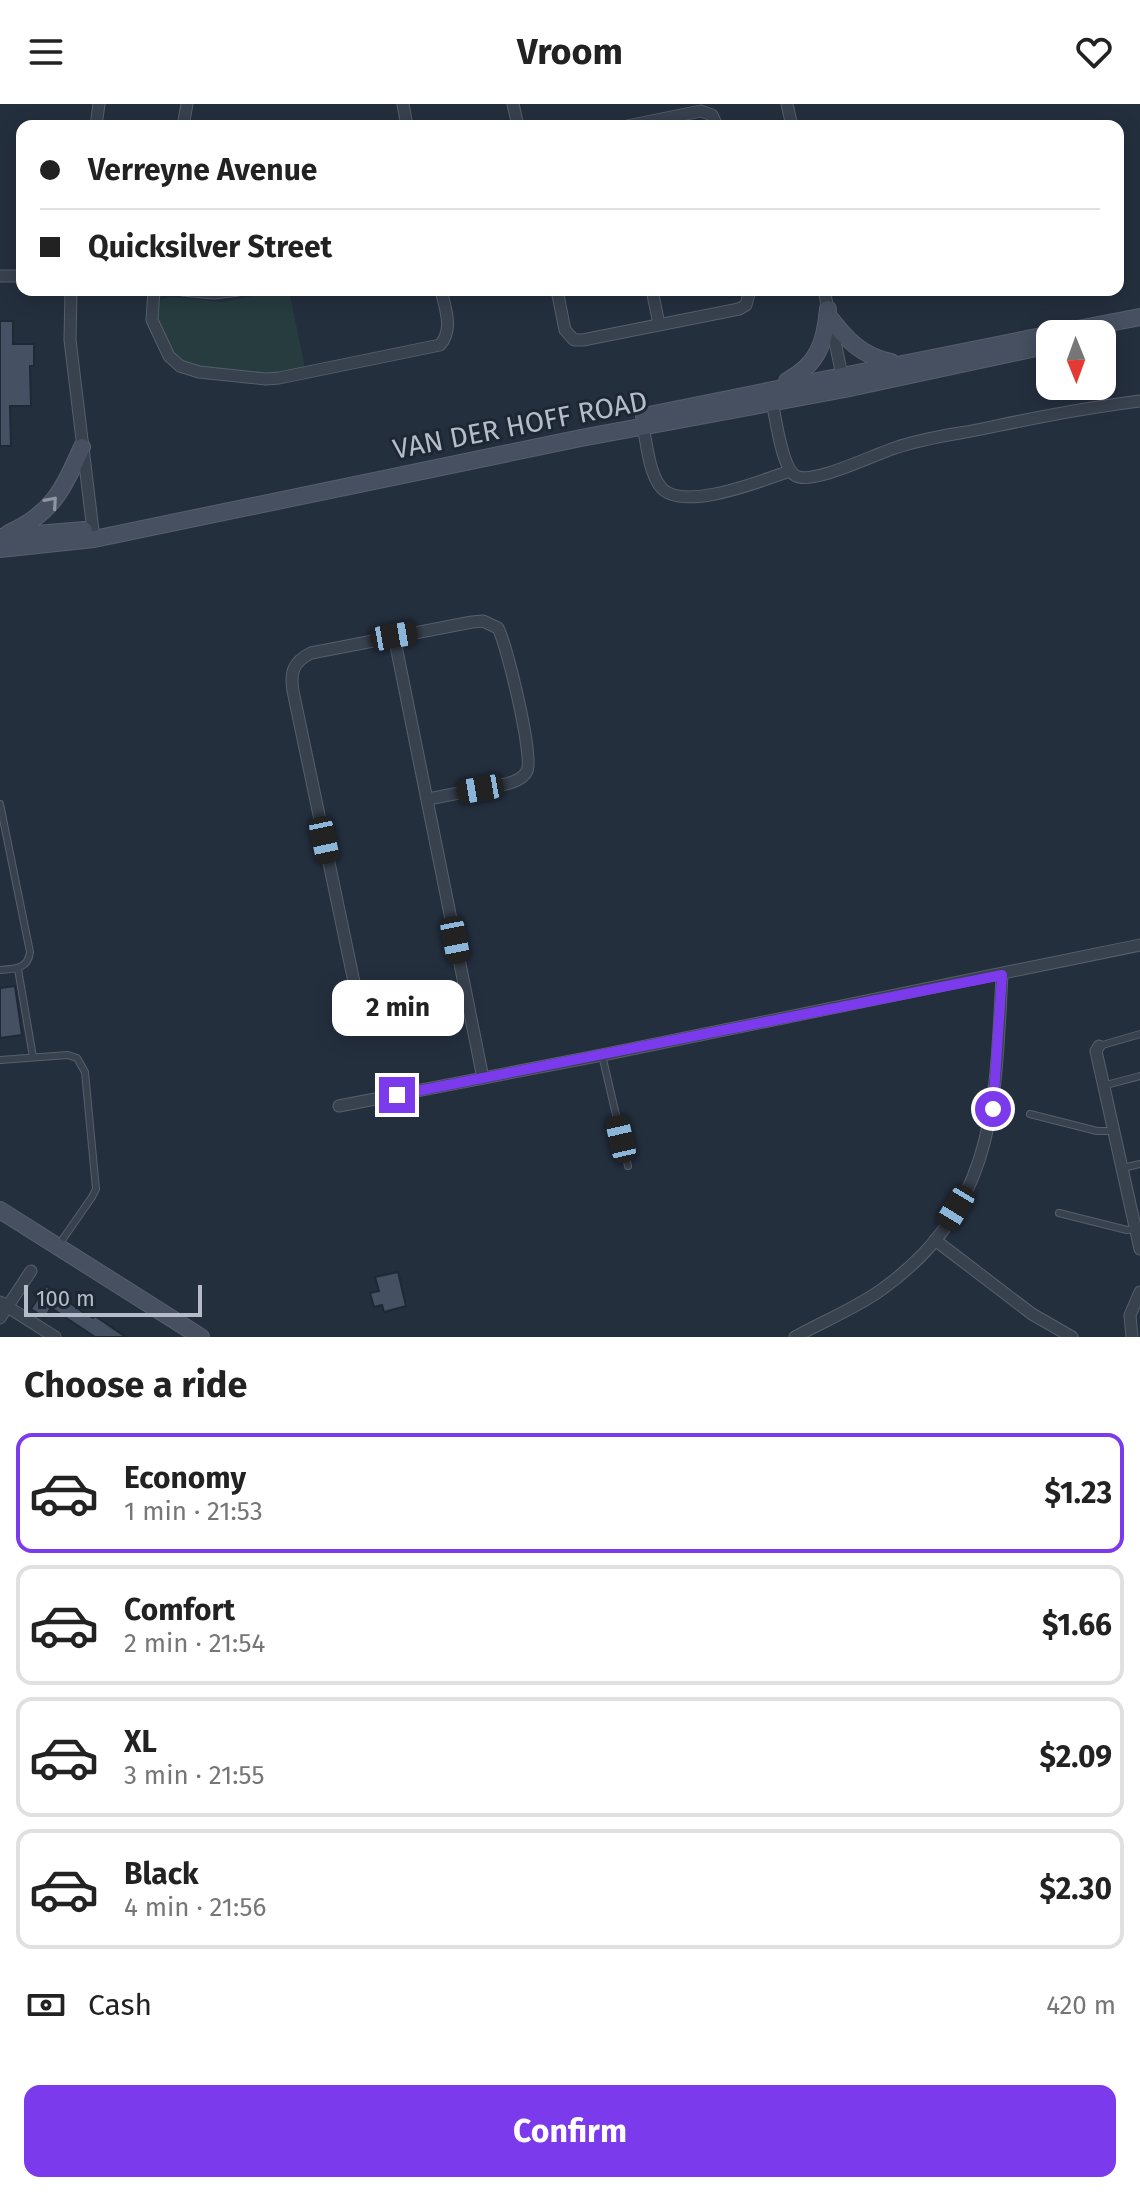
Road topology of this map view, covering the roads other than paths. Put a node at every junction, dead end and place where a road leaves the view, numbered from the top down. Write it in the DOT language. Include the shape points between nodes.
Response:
graph roads {
  1 [pos="657,120"];
  2 [pos="714,120"];
  3 [pos="71,296"];
  4 [pos="154,296"];
  5 [pos="442,296"];
  6 [pos="558,296"];
  7 [pos="653,296"];
  8 [pos="748,296"];
  9 [pos="825,296"];
  10 [pos="829,313"];
  11 [pos="1140,317"];
  12 [pos="1116,322"];
  13 [pos="659,324"];
  14 [pos="1140,326"];
  15 [pos="1116,331"];
  16 [pos="1036,337"];
  17 [pos="1036,347"];
  18 [pos="898,363"];
  19 [pos="844,381"];
  20 [pos="774,395"];
  21 [pos="1140,401"];
  22 [pos="643,427"];
  23 [pos="82,447"];
  24 [pos="790,471"];
  25 [pos="93,534"];
  26 [pos="0,537"];
  27 [pos="0,549"];
  28 [pos="394,636"];
  29 [pos="428,799"];
  30 [pos="0,804"];
  31 [pos="1140,945"];
  32 [pos="18,969"];
  33 [pos="0,970"];
  34 [pos="1002,975"];
  35 [pos="465,993"];
  36 [pos="1140,1034"];
  37 [pos="1099,1046"];
  38 [pos="602,1055"];
  39 [pos="33,1057"];
  40 [pos="0,1060"];
  41 [pos="1140,1076"];
  42 [pos="483,1078"];
  43 [pos="1106,1085"];
  44 [pos="339,1106"];
  45 [pos="1030,1114"];
  46 [pos="1115,1131"];
  47 [pos="1140,1164"];
  48 [pos="628,1166"];
  49 [pos="1123,1168"];
  50 [pos="0,1210"];
  51 [pos="1059,1213"];
  52 [pos="1136,1229"];
  53 [pos="935,1240"];
  54 [pos="58,1246"];
  55 [pos="1140,1249"];
  56 [pos="31,1271"];
  57 [pos="1140,1292"];
  58 [pos="4,1304"];
  59 [pos="0,1318"];
  60 [pos="802,1335"];
  61 [pos="1137,1335"];
  62 [pos="55,1337"];
  63 [pos="201,1337"];
  64 [pos="1072,1337"];
  1 -- 2 [label="street" via="701,111"];
  3 -- 23 [label="street" via="70,340"];
  4 -- 5 [label="street" via="154,328 173,361 199,372 266,379 440,345 448,335"];
  6 -- 13 [label="street" via="565,330 574,340"];
  7 -- 13 [label="street"];
  8 -- 13 [label="street" via="739,309"];
  9 -- 10 [label="street"];
  10 -- 18 [label="main road" via="857,349"];
  10 -- 19 [label="street"];
  10 -- 20 [label="main road" via="815,360"];
  11 -- 12 [label="main road, VAN DER HOFF ROAD"];
  14 -- 15 [label="main road"];
  16 -- 18 [label="main road, VAN DER HOFF ROAD"];
  17 -- 19 [label="main road, VAN DER HOFF ROAD"];
  18 -- 19 [label="main road, VAN DER HOFF ROAD"];
  19 -- 20 [label="main road, VAN DER HOFF ROAD"];
  20 -- 22 [label="main road, VAN DER HOFF ROAD"];
  20 -- 24 [label="street"];
  20 -- 25 [label="main road, VAN DER HOFF ROAD"];
  21 -- 24 [label="street" via="951,432 810,477"];
  22 -- 24 [label="street" via="658,485 673,496 714,494"];
  22 -- 25 [label="main road, VAN DER HOFF ROAD"];
  23 -- 25 [label="street"];
  26 -- 23 [label="main road, one-way" via="52,504"];
  25 -- 26 [label="main road, VAN DER HOFF ROAD"];
  25 -- 27 [label="main road, VAN DER HOFF ROAD"];
  28 -- 29 [label="street"];
  28 -- 29 [label="street" via="490,623 502,635 511,669 526,744 526,773 506,784"];
  28 -- 35 [label="street" via="311,653 292,672 293,691 358,1001 379,1012"];
  29 -- 35 [label="street"];
  30 -- 32 [label="lane" via="30,952 29,961"];
  31 -- 34 [label="street"];
  32 -- 33 [label="lane"];
  32 -- 39 [label="lane"];
  34 -- 38 [label="street"];
  34 -- 53 [label="street" via="987,1140 970,1184"];
  35 -- 42 [label="street"];
  36 -- 37 [label="lane"];
  37 -- 43 [label="street"];
  38 -- 42 [label="street"];
  38 -- 48 [label="lane"];
  39 -- 40 [label="lane"];
  39 -- 54 [label="lane" via="68,1055 77,1058 85,1072 96,1189"];
  41 -- 43 [label="lane"];
  42 -- 44 [label="street"];
  43 -- 46 [label="street"];
  45 -- 46 [label="lane"];
  46 -- 49 [label="street"];
  47 -- 49 [label="lane"];
  49 -- 52 [label="street"];
  50 -- 54 [label="main road"];
  51 -- 52 [label="lane"];
  52 -- 55 [label="street"];
  53 -- 60 [label="street" via="881,1290"];
  53 -- 64 [label="street" via="1032,1314"];
  54 -- 63 [label="main road"];
  56 -- 58 [label="street"];
  57 -- 61 [label="street" via="1130,1315"];
  58 -- 59 [label="street"];
  58 -- 62 [label="street"];
}
